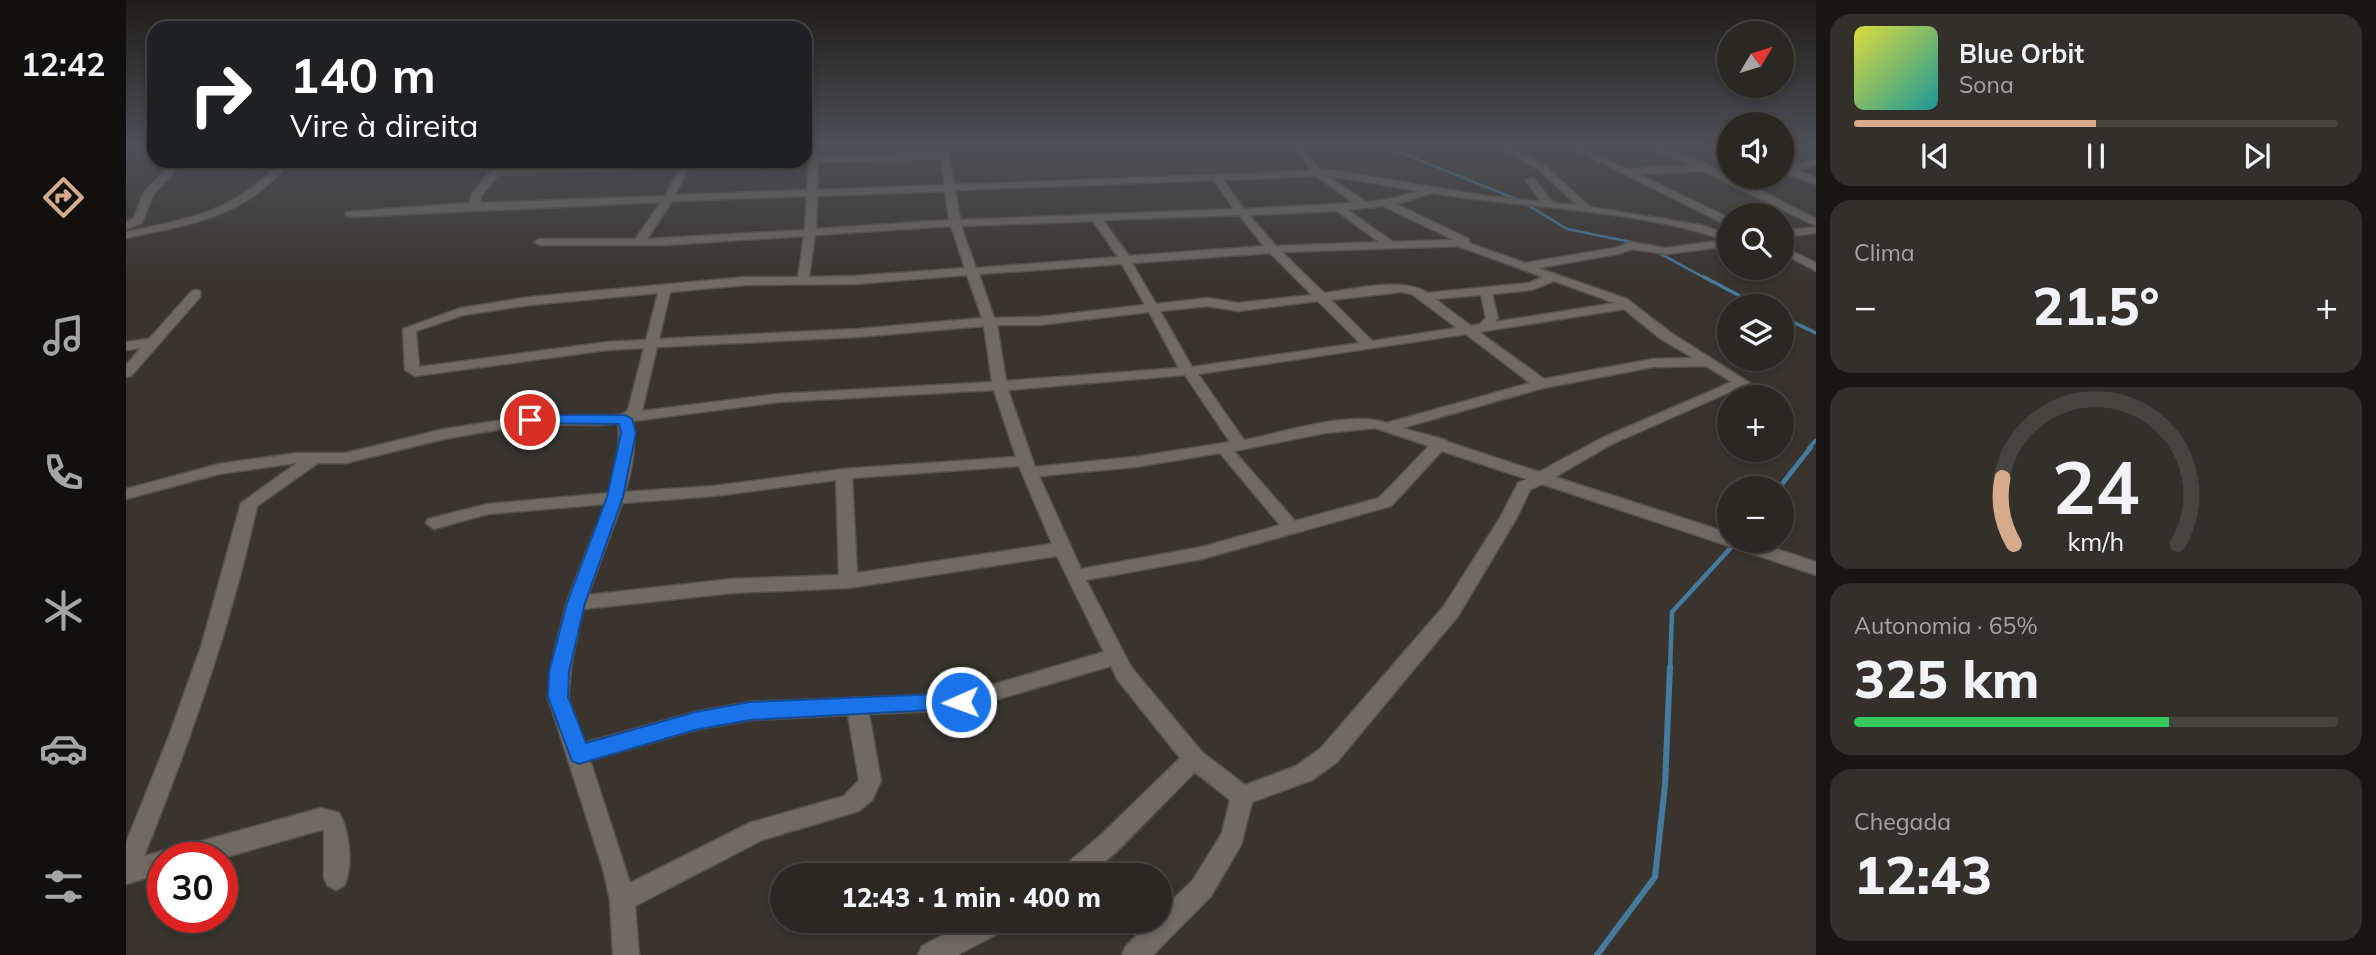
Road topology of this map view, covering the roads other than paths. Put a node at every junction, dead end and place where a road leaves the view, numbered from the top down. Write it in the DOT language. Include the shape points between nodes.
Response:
graph roads {
  1 [pos="150,192"];
  2 [pos="256,192"];
  3 [pos="480,192"];
  4 [pos="672,192"];
  5 [pos="879,192"];
  6 [pos="951,192"];
  7 [pos="1228,192"];
  8 [pos="1344,192"];
  9 [pos="1425,192"];
  10 [pos="1443,192"];
  11 [pos="1539,192"];
  12 [pos="1567,192"];
  13 [pos="1664,192"];
  14 [pos="1753,192"];
  15 [pos="811,194"];
  16 [pos="668,199"];
  17 [pos="1386,203"];
  18 [pos="1549,204"];
  19 [pos="1364,205"];
  20 [pos="474,206"];
  21 [pos="1339,208"];
  22 [pos="1587,209"];
  23 [pos="1243,210"];
  24 [pos="350,214"];
  25 [pos="1717,216"];
  26 [pos="1095,217"];
  27 [pos="954,223"];
  28 [pos="1816,223"];
  29 [pos="126,226"];
  30 [pos="1816,230"];
  31 [pos="810,233"];
  32 [pos="1794,233"];
  33 [pos="126,234"];
  34 [pos="1717,235"];
  35 [pos="640,240"];
  36 [pos="539,242"];
  37 [pos="1717,242"];
  38 [pos="1466,244"];
  39 [pos="1393,247"];
  40 [pos="1274,249"];
  41 [pos="1794,256"];
  42 [pos="1124,259"];
  43 [pos="1522,267"];
  44 [pos="1816,268"];
  45 [pos="970,269"];
  46 [pos="1551,278"];
  47 [pos="803,281"];
  48 [pos="665,289"];
  49 [pos="1486,292"];
  50 [pos="196,294"];
  51 [pos="1318,296"];
  52 [pos="1424,297"];
  53 [pos="1627,306"];
  54 [pos="1152,309"];
  55 [pos="990,323"];
  56 [pos="1485,326"];
  57 [pos="1464,329"];
  58 [pos="152,343"];
  59 [pos="652,343"];
  60 [pos="1367,344"];
  61 [pos="126,346"];
  62 [pos="1707,362"];
  63 [pos="1186,369"];
  64 [pos="126,373"];
  65 [pos="999,384"];
  66 [pos="1541,384"];
  67 [pos="625,419"];
  68 [pos="1391,426"];
  69 [pos="1441,443"];
  70 [pos="1232,447"];
  71 [pos="315,458"];
  72 [pos="1027,467"];
  73 [pos="844,474"];
  74 [pos="1542,477"];
  75 [pos="126,494"];
  76 [pos="615,497"];
  77 [pos="434,523"];
  78 [pos="1291,527"];
  79 [pos="1717,535"];
  80 [pos="1062,549"];
  81 [pos="1770,553"];
  82 [pos="1816,569"];
  83 [pos="1075,576"];
  84 [pos="848,581"];
  85 [pos="576,603"];
  86 [pos="1114,657"];
  87 [pos="857,705"];
  88 [pos="579,754"];
  89 [pos="1194,759"];
  90 [pos="1242,796"];
  91 [pos="238,842"];
  92 [pos="1086,863"];
  93 [pos="147,866"];
  94 [pos="126,872"];
  95 [pos="337,878"];
  96 [pos="622,900"];
  97 [pos="973,933"];
  98 [pos="626,955"];
  99 [pos="931,955"];
  100 [pos="1135,955"];
  1 -- 29 [label="street" via="138,221"];
  2 -- 33 [label="street" via="230,209"];
  3 -- 20 [label="street"];
  4 -- 16 [label="street"];
  5 -- 15 [label="street"];
  6 -- 27 [label="street"];
  7 -- 23 [label="street"];
  8 -- 19 [label="street"];
  9 -- 17 [label="street"];
  10 -- 18 [label="street"];
  11 -- 18 [label="street"];
  12 -- 22 [label="street"];
  13 -- 25 [label="street"];
  14 -- 28 [label="street"];
  15 -- 16 [label="street"];
  15 -- 31 [label="street"];
  16 -- 20 [label="street"];
  16 -- 35 [label="street"];
  17 -- 19 [label="street"];
  17 -- 38 [label="street"];
  18 -- 22 [label="street"];
  19 -- 21 [label="street"];
  20 -- 24 [label="street"];
  21 -- 23 [label="street"];
  21 -- 39 [label="street"];
  22 -- 34 [label="street" via="1690,225"];
  23 -- 26 [label="street"];
  23 -- 40 [label="street" via="1256,232"];
  26 -- 27 [label="street"];
  26 -- 42 [label="street"];
  27 -- 31 [label="street"];
  27 -- 45 [label="street"];
  30 -- 32 [label="street"];
  31 -- 35 [label="street"];
  31 -- 47 [label="street"];
  35 -- 36 [label="street"];
  37 -- 43 [label="street" via="1666,251 1631,245"];
  38 -- 39 [label="street"];
  38 -- 43 [label="street"];
  39 -- 40 [label="street"];
  40 -- 42 [label="street"];
  40 -- 51 [label="street"];
  41 -- 44 [label="street"];
  42 -- 45 [label="street"];
  42 -- 54 [label="street"];
  43 -- 46 [label="street"];
  45 -- 47 [label="street"];
  45 -- 55 [label="street"];
  46 -- 49 [label="street" via="1531,286"];
  46 -- 53 [label="street"];
  47 -- 48 [label="street"];
  48 -- 59 [label="street"];
  48 -- 59 [label="street" via="470,310 409,329 415,372 554,351"];
  49 -- 52 [label="street"];
  49 -- 56 [label="street" via="1492,317"];
  50 -- 58 [label="street"];
  51 -- 52 [label="street" via="1401,288"];
  51 -- 54 [label="street" via="1238,307 1208,302"];
  51 -- 60 [label="street"];
  52 -- 57 [label="street"];
  53 -- 56 [label="street"];
  53 -- 62 [label="street"];
  54 -- 55 [label="street"];
  54 -- 63 [label="street"];
  55 -- 59 [label="street"];
  55 -- 65 [label="street"];
  56 -- 57 [label="street"];
  57 -- 60 [label="street"];
  57 -- 66 [label="street"];
  58 -- 61 [label="street"];
  58 -- 64 [label="street"];
  59 -- 67 [label="street" via="635,412"];
  60 -- 63 [label="street" via="1224,368"];
  62 -- 66 [label="street" via="1653,363"];
  62 -- 74 [label="street" via="1743,383 1659,417"];
  63 -- 65 [label="street"];
  63 -- 70 [label="street"];
  65 -- 67 [label="street" via="779,398"];
  65 -- 72 [label="street"];
  66 -- 68 [label="street"];
  67 -- 71 [label="street" via="530,420 444,434 346,458"];
  67 -- 76 [label="street" via="629,440"];
  68 -- 69 [label="street"];
  68 -- 70 [label="street" via="1332,426"];
  69 -- 74 [label="street"];
  69 -- 78 [label="street" via="1385,502"];
  70 -- 72 [label="street" via="1070,470"];
  70 -- 78 [label="street"];
  71 -- 75 [label="street" via="219,469"];
  71 -- 94 [label="street" via="249,503 188,716"];
  72 -- 73 [label="street"];
  72 -- 80 [label="street"];
  73 -- 76 [label="street" via="714,491"];
  73 -- 84 [label="street"];
  74 -- 79 [label="street"];
  74 -- 90 [label="street" via="1524,487 1451,611 1329,755 1304,773"];
  76 -- 77 [label="street" via="505,506"];
  76 -- 85 [label="street"];
  78 -- 83 [label="street" via="1202,553"];
  80 -- 83 [label="street"];
  80 -- 84 [label="street"];
  81 -- 82 [label="street"];
  83 -- 86 [label="street"];
  84 -- 85 [label="street" via="732,586"];
  85 -- 88 [label="street" via="559,672 558,697"];
  86 -- 87 [label="street" via="961,702"];
  86 -- 89 [label="street"];
  87 -- 88 [label="street" via="750,711 695,721"];
  87 -- 96 [label="street" via="870,781 851,804 757,831"];
  88 -- 96 [label="street"];
  89 -- 90 [label="street"];
  89 -- 92 [label="street"];
  90 -- 100 [label="street" via="1233,837 1202,888"];
  91 -- 95 [label="street" via="321,819 331,821"];
  93 -- 94 [label="street"];
  96 -- 98 [label="street"];
  97 -- 99 [label="street"];
}
